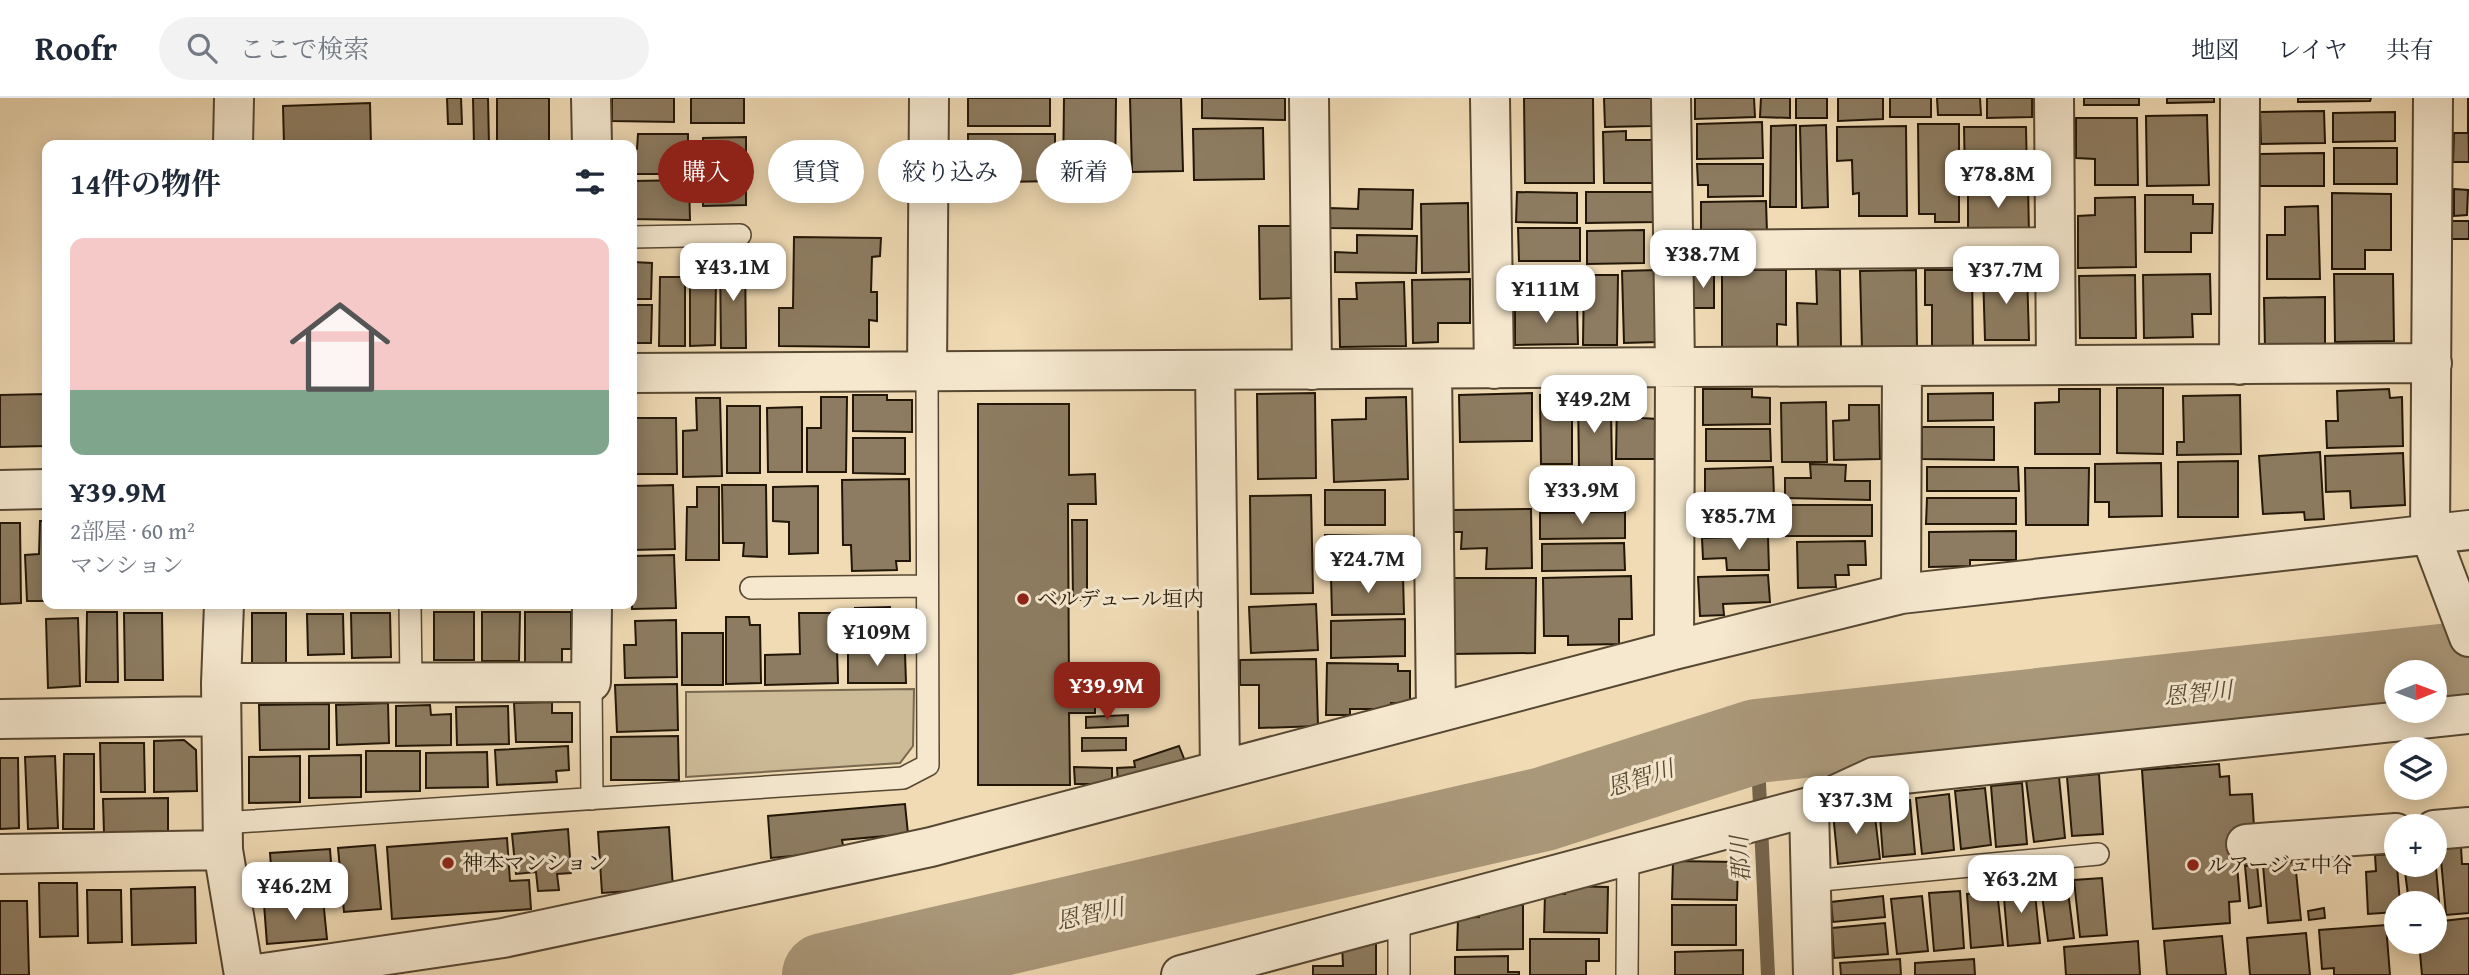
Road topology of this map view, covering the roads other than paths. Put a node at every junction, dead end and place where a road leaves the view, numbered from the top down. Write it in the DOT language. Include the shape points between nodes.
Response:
graph roads {
  1 [pos="234,98"];
  2 [pos="591,98"];
  3 [pos="929,98"];
  4 [pos="1309,98"];
  5 [pos="1490,98"];
  6 [pos="1671,98"];
  7 [pos="2054,98"];
  8 [pos="2240,98"];
  9 [pos="2433,98"];
  10 [pos="233,140"];
  11 [pos="592,140"];
  12 [pos="740,235"];
  13 [pos="637,237"];
  14 [pos="2055,247"];
  15 [pos="1673,250"];
  16 [pos="2432,363"];
  17 [pos="2056,365"];
  18 [pos="2239,365"];
  19 [pos="1902,366"];
  20 [pos="1675,367"];
  21 [pos="1432,369"];
  22 [pos="1494,369"];
  23 [pos="1215,370"];
  24 [pos="1312,370"];
  25 [pos="927,372"];
  26 [pos="637,373"];
  27 [pos="42,489"];
  28 [pos="0,491"];
  29 [pos="2469,530"];
  30 [pos="2430,534"];
  31 [pos="927,586"];
  32 [pos="751,588"];
  33 [pos="1901,594"];
  34 [pos="224,609"];
  35 [pos="410,609"];
  36 [pos="592,609"];
  37 [pos="2469,637"];
  38 [pos="1674,650"];
  39 [pos="411,682"];
  40 [pos="591,682"];
  41 [pos="221,700"];
  42 [pos="1436,713"];
  43 [pos="2469,714"];
  44 [pos="0,719"];
  45 [pos="1220,770"];
  46 [pos="592,799"];
  47 [pos="1798,810"];
  48 [pos="2469,827"];
  49 [pos="2447,829"];
  50 [pos="2384,834"];
  51 [pos="222,836"];
  52 [pos="2245,844"];
  53 [pos="0,854"];
  54 [pos="2098,854"];
  55 [pos="1628,856"];
  56 [pos="1811,881"];
  57 [pos="1399,917"];
  58 [pos="244,975"];
  59 [pos="251,975"];
  60 [pos="1181,975"];
  61 [pos="1399,975"];
  62 [pos="1627,975"];
  63 [pos="1813,975"];
  1 -- 10 [label="street"];
  2 -- 11 [label="street"];
  3 -- 25 [label="street"];
  4 -- 24 [label="street"];
  5 -- 22 [label="street"];
  6 -- 15 [label="street"];
  7 -- 14 [label="street"];
  8 -- 18 [label="street"];
  9 -- 16 [label="street"];
  12 -- 13 [label="lane"];
  14 -- 15 [label="street"];
  14 -- 17 [label="street"];
  15 -- 20 [label="street"];
  16 -- 18 [label="street"];
  16 -- 30 [label="street"];
  17 -- 18 [label="street"];
  17 -- 19 [label="street"];
  19 -- 20 [label="street"];
  19 -- 33 [label="street"];
  20 -- 22 [label="street"];
  20 -- 38 [label="street"];
  21 -- 22 [label="street"];
  21 -- 24 [label="street"];
  21 -- 42 [label="street"];
  23 -- 24 [label="street"];
  23 -- 25 [label="street"];
  23 -- 45 [label="street"];
  25 -- 26 [label="street"];
  25 -- 31 [label="lane"];
  27 -- 28 [label="street"];
  29 -- 30 [label="street"];
  30 -- 33 [label="street"];
  30 -- 37 [label="street"];
  31 -- 32 [label="lane"];
  31 -- 46 [label="lane" via="928,765 903,778"];
  33 -- 38 [label="street"];
  34 -- 41 [label="street"];
  35 -- 39 [label="lane"];
  36 -- 40 [label="street"];
  38 -- 42 [label="street"];
  39 -- 40 [label="street"];
  39 -- 41 [label="street"];
  40 -- 46 [label="lane"];
  41 -- 44 [label="street"];
  41 -- 51 [label="street"];
  42 -- 45 [label="street"];
  43 -- 47 [label="street" via="1874,777"];
  45 -- 59 [label="street" via="931,847 503,938"];
  46 -- 51 [label="lane"];
  47 -- 55 [label="street"];
  47 -- 56 [label="street"];
  48 -- 49 [label="street"];
  50 -- 52 [label="street"];
  51 -- 53 [label="street"];
  51 -- 58 [label="street"];
  54 -- 56 [label="lane"];
  55 -- 57 [label="street"];
  55 -- 62 [label="lane"];
  56 -- 63 [label="street"];
  57 -- 60 [label="street"];
  57 -- 61 [label="lane"];
}
